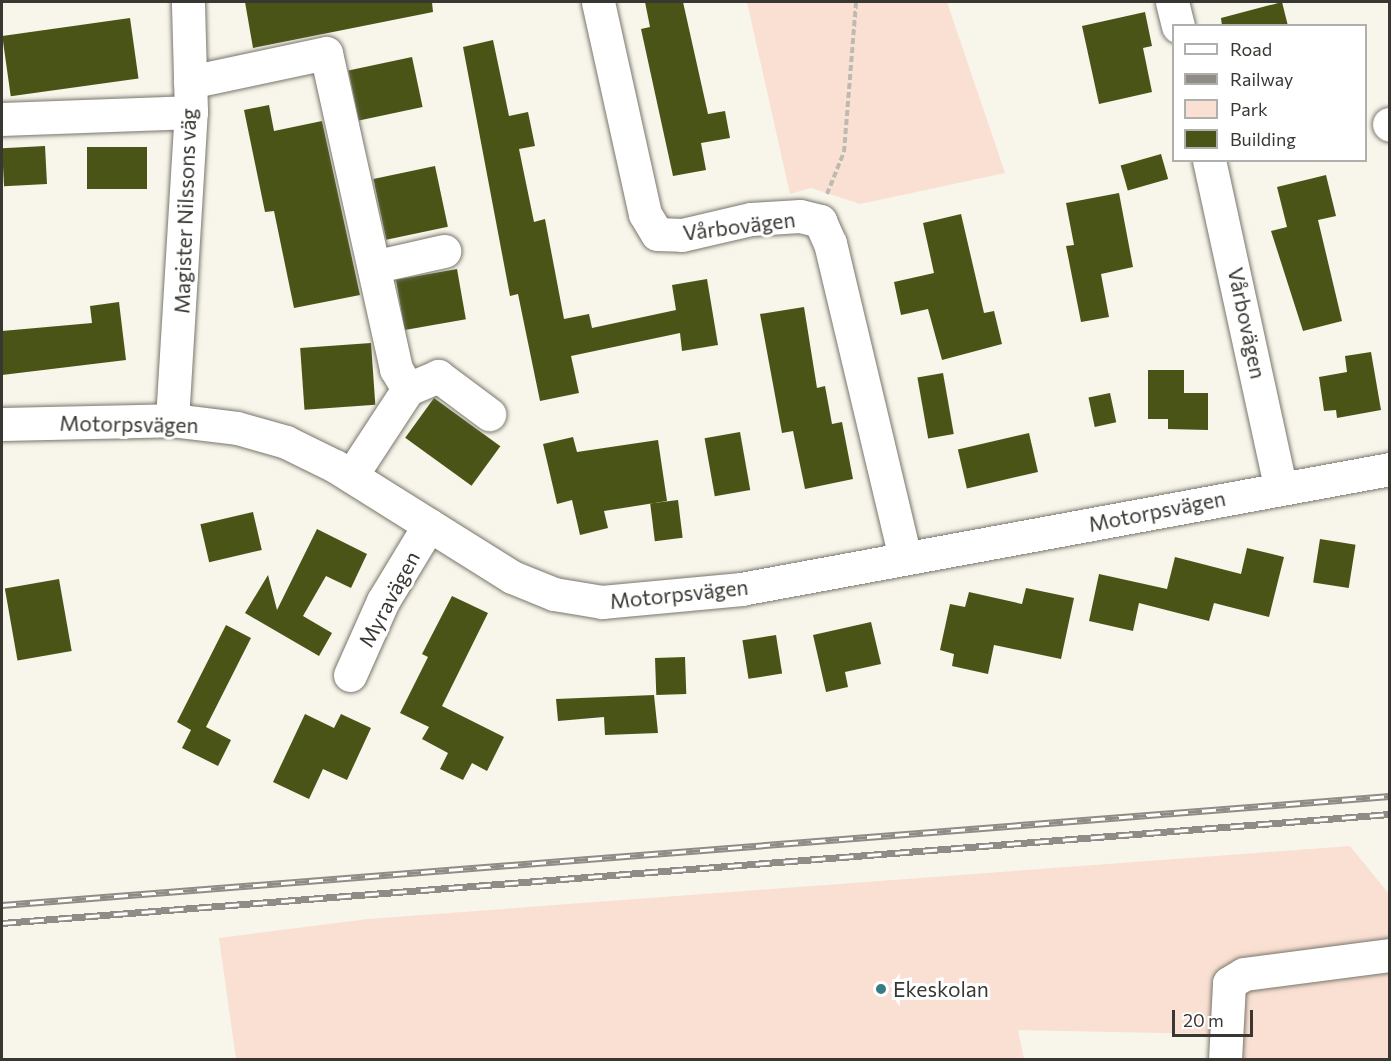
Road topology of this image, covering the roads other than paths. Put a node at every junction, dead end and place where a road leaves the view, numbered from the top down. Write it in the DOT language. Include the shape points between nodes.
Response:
graph roads {
  1 [pos="188,2"];
  2 [pos="598,2"];
  3 [pos="1172,2"];
  4 [pos="1178,24"];
  5 [pos="190,97"];
  6 [pos="2,119"];
  7 [pos="1209,162"];
  8 [pos="444,251"];
  9 [pos="377,266"];
  10 [pos="408,389"];
  11 [pos="489,414"];
  12 [pos="172,420"];
  13 [pos="2,424"];
  14 [pos="1389,469"];
  15 [pos="351,476"];
  16 [pos="1280,487"];
  17 [pos="429,525"];
  18 [pos="905,558"];
  19 [pos="350,675"];
  20 [pos="1389,954"];
  21 [pos="1225,1059"];
  1 -- 5 [label="street, Magister Nilssons väg"];
  2 -- 18 [label="street, Vårbovägen" via="642,204 657,234 681,235 751,219 800,216 820,221 830,243"];
  3 -- 4 [label="street"];
  5 -- 6 [label="street"];
  5 -- 9 [label="street" via="326,53"];
  5 -- 12 [label="street, Magister Nilssons väg"];
  7 -- 16 [label="street, Vårbovägen"];
  8 -- 9 [label="street"];
  9 -- 10 [label="street" via="396,369"];
  10 -- 11 [label="street" via="438,376"];
  10 -- 15 [label="street"];
  12 -- 13 [label="street, Motorpsvägen"];
  12 -- 15 [label="street, Motorpsvägen" via="237,428 286,442"];
  14 -- 16 [label="street, Motorpsvägen"];
  15 -- 17 [label="street, Motorpsvägen"];
  16 -- 18 [label="street, Motorpsvägen"];
  17 -- 18 [label="street, Motorpsvägen" via="512,578 554,594 602,602 741,589"];
  17 -- 19 [label="street, Myravägen" via="382,601"];
  20 -- 21 [label="street" via="1244,974 1229,983"];
}
